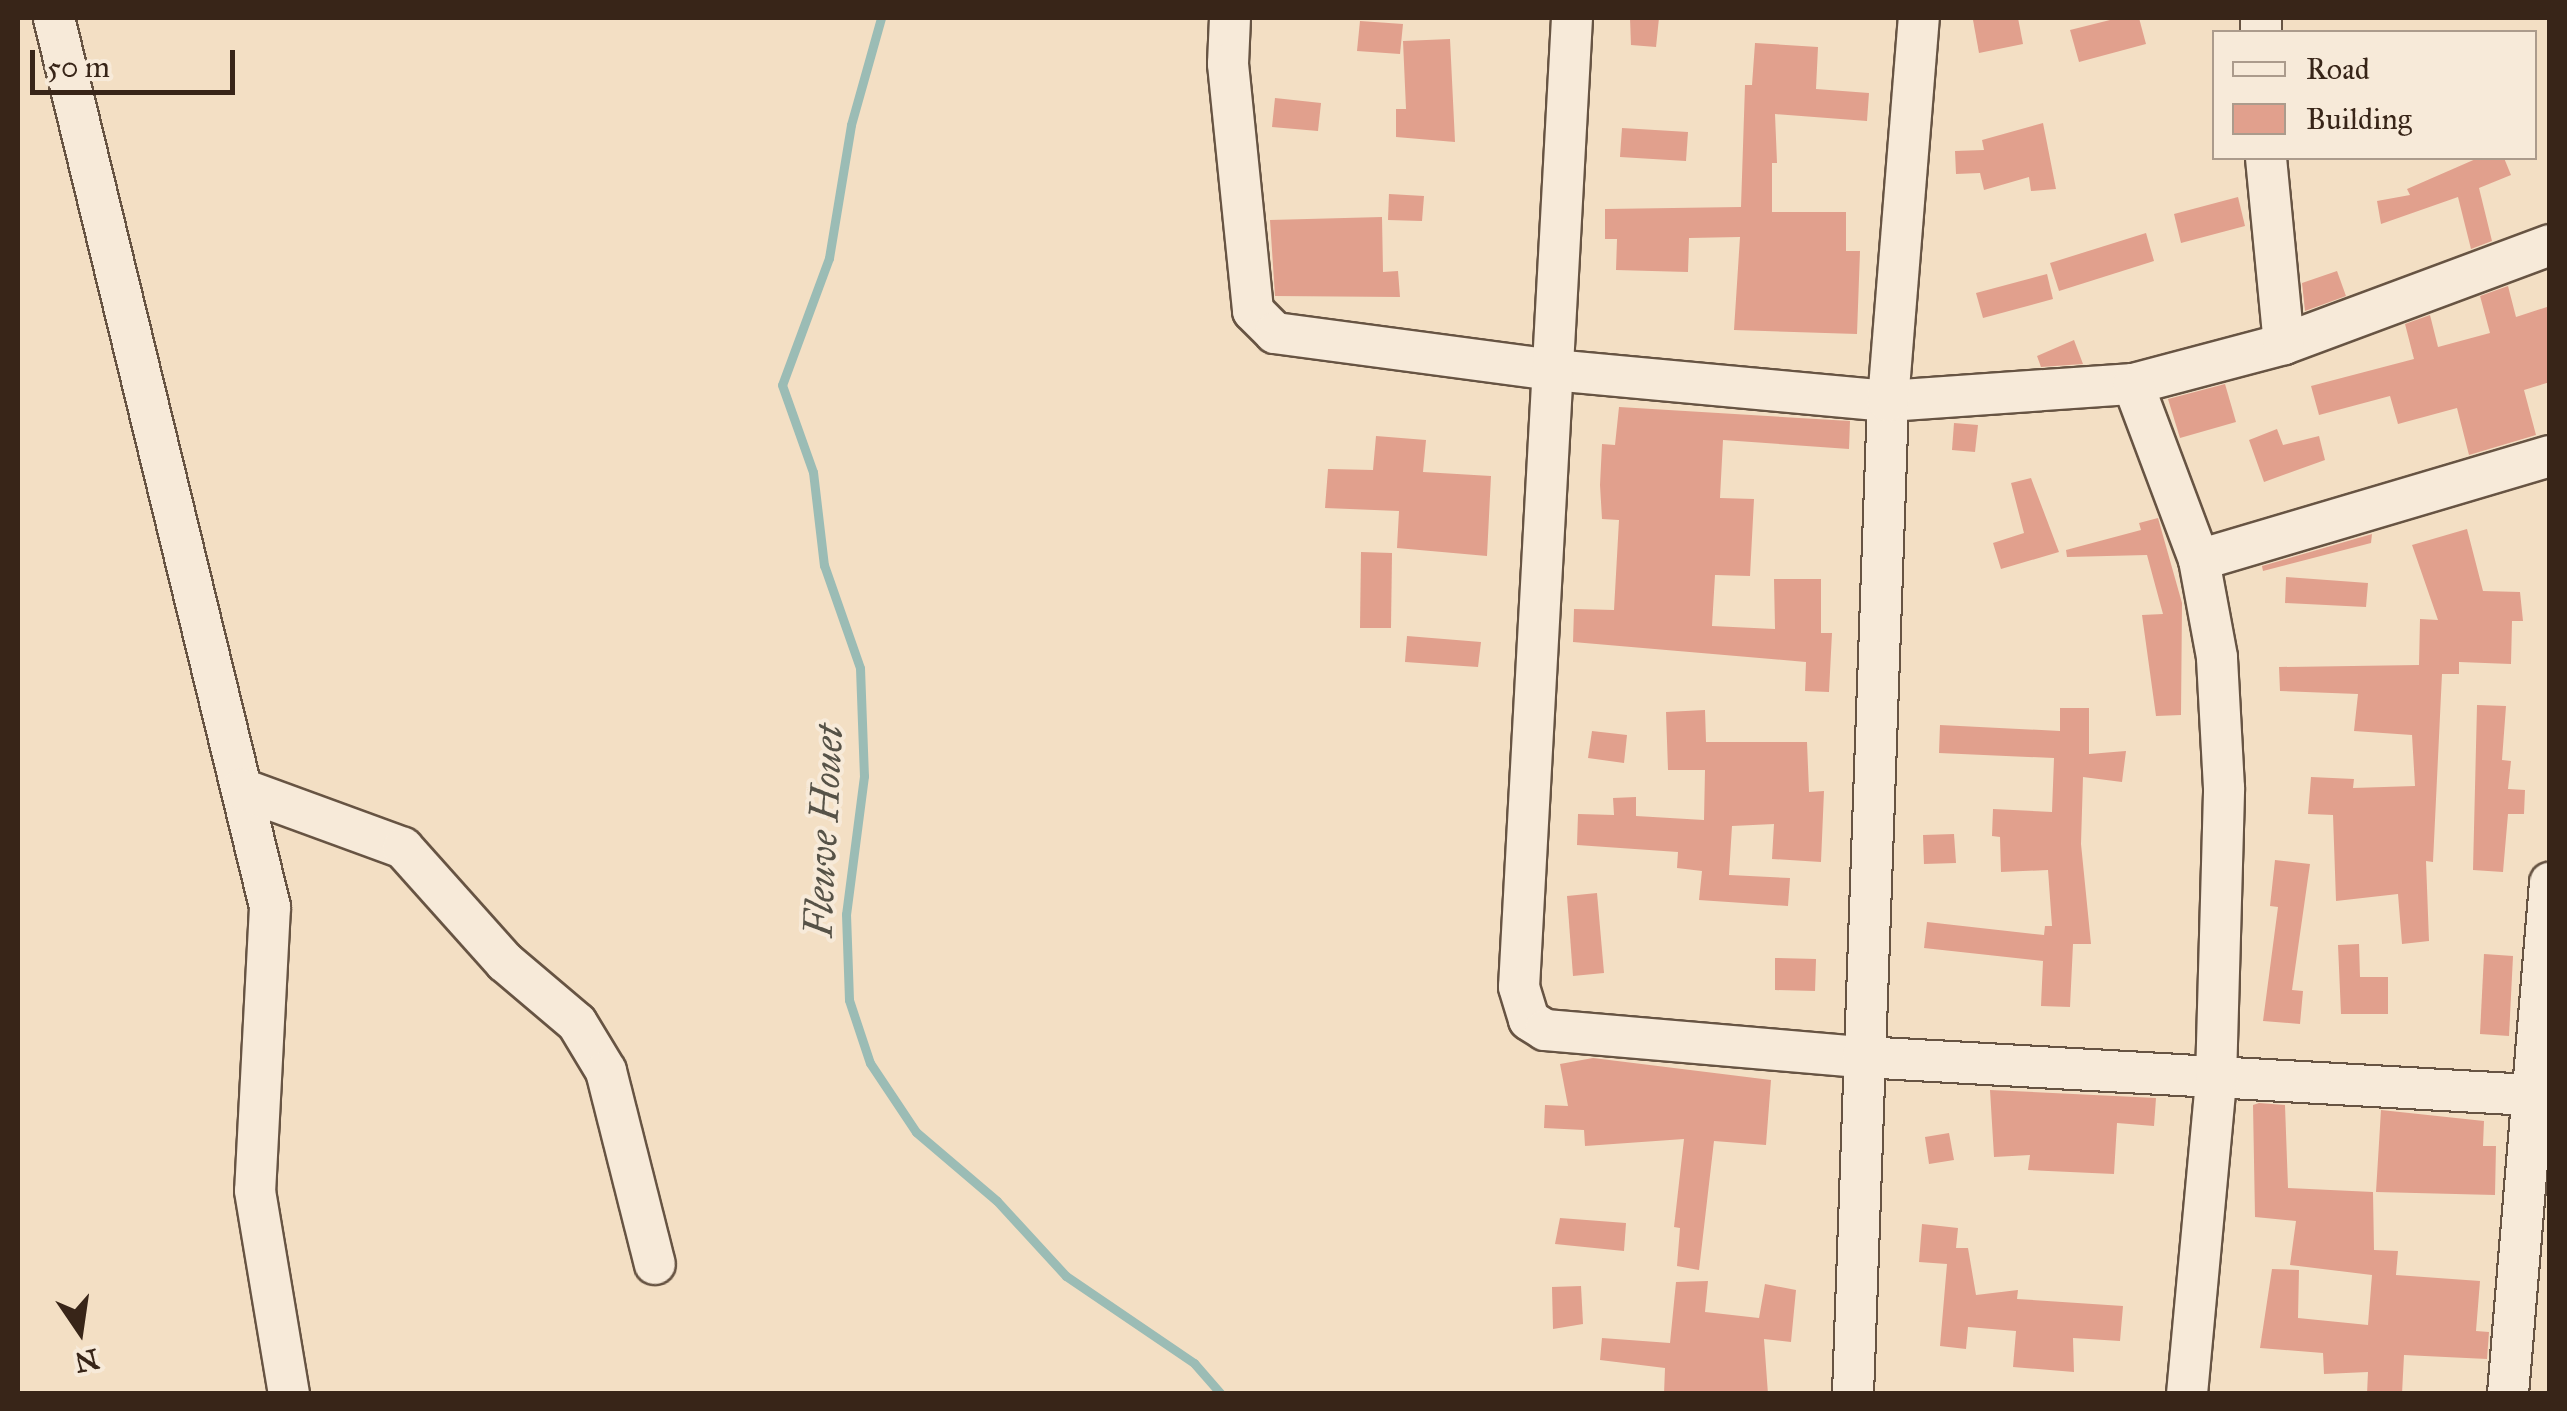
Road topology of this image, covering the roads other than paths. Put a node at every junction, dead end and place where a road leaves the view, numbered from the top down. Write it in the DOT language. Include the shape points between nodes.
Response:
graph roads {
  1 [pos="54,18"];
  2 [pos="1230,18"];
  3 [pos="1572,18"];
  4 [pos="1920,18"];
  5 [pos="2266,160"];
  6 [pos="2550,245"];
  7 [pos="2284,344"];
  8 [pos="1552,370"];
  9 [pos="2133,384"];
  10 [pos="1888,401"];
  11 [pos="2550,456"];
  12 [pos="2199,560"];
  13 [pos="242,789"];
  14 [pos="2550,884"];
  15 [pos="1863,1056"];
  16 [pos="2216,1078"];
  17 [pos="2530,1095"];
  18 [pos="2534,1240"];
  19 [pos="655,1264"];
  20 [pos="289,1394"];
  21 [pos="1853,1394"];
  22 [pos="2187,1394"];
  23 [pos="2508,1394"];
  1 -- 13 [label="street"];
  2 -- 8 [label="street" via="1228,64 1257,320 1275,332"];
  3 -- 8 [label="street"];
  4 -- 10 [label="street"];
  5 -- 7 [label="street"];
  6 -- 7 [label="street"];
  7 -- 9 [label="street"];
  8 -- 10 [label="street"];
  8 -- 15 [label="street" via="1520,1006 1545,1030"];
  9 -- 10 [label="street"];
  9 -- 12 [label="street"];
  10 -- 15 [label="street"];
  11 -- 12 [label="street"];
  12 -- 16 [label="street" via="2217,657 2224,788"];
  13 -- 19 [label="street" via="403,848 505,962 577,1022 606,1071"];
  13 -- 20 [label="street" via="270,907 255,1190"];
  14 -- 17 [label="street"];
  15 -- 16 [label="street"];
  15 -- 21 [label="street"];
  16 -- 17 [label="street"];
  16 -- 22 [label="street"];
  17 -- 18 [label="street"];
  18 -- 23 [label="street"];
}
